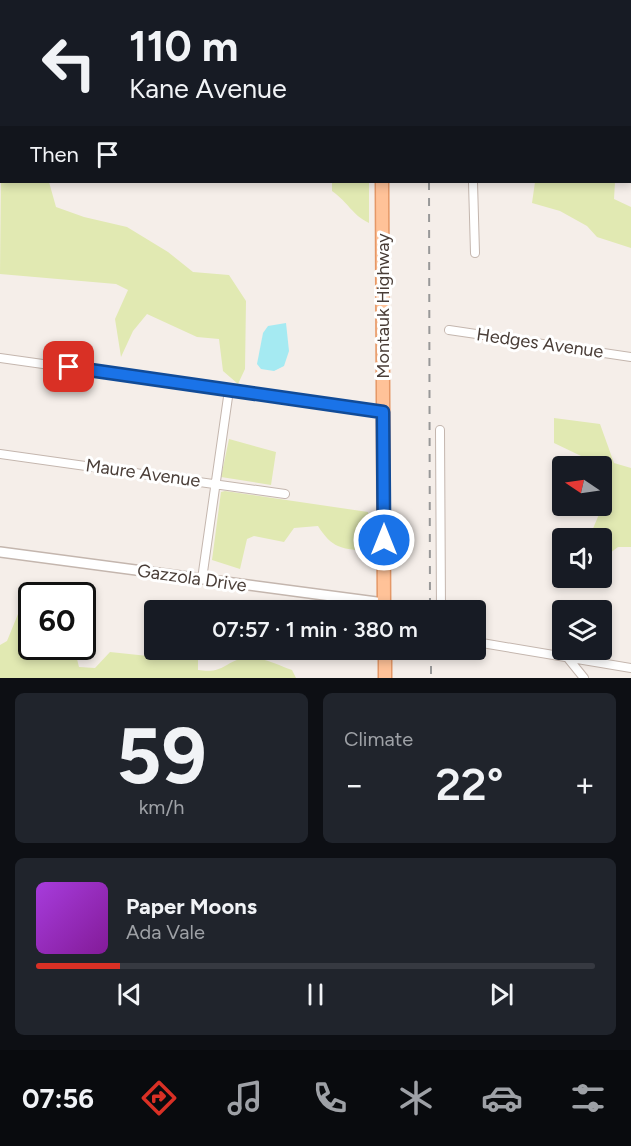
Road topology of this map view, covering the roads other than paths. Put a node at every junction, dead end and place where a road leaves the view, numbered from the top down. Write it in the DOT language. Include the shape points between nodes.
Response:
graph roads {
  1 [pos="382,183"];
  2 [pos="473,183"];
  3 [pos="474,252"];
  4 [pos="448,330"];
  5 [pos="0,357"];
  6 [pos="631,357"];
  7 [pos="229,390"];
  8 [pos="383,412"];
  9 [pos="440,430"];
  10 [pos="0,454"];
  11 [pos="214,483"];
  12 [pos="285,494"];
  13 [pos="0,552"];
  14 [pos="202,579"];
  15 [pos="338,600"];
  16 [pos="384,600"];
  17 [pos="441,600"];
  18 [pos="486,644"];
  19 [pos="552,655"];
  20 [pos="385,660"];
  21 [pos="569,660"];
  22 [pos="584,660"];
  23 [pos="631,668"];
  24 [pos="385,678"];
  25 [pos="584,678"];
  1 -- 8 [label="main road, Montauk Highway"];
  2 -- 3 [label="street"];
  4 -- 6 [label="street, Hedges Avenue"];
  5 -- 7 [label="street"];
  7 -- 8 [label="street"];
  7 -- 11 [label="street"];
  8 -- 16 [label="main road, Montauk Highway"];
  9 -- 17 [label="street"];
  10 -- 11 [label="street, Maure Avenue"];
  11 -- 12 [label="street, Maure Avenue"];
  11 -- 14 [label="street"];
  13 -- 14 [label="street, Gazzola Drive"];
  14 -- 15 [label="street, Gazzola Drive"];
  18 -- 19 [label="street"];
  20 -- 24 [label="main road"];
  21 -- 25 [label="street"];
  22 -- 23 [label="street"];
}
